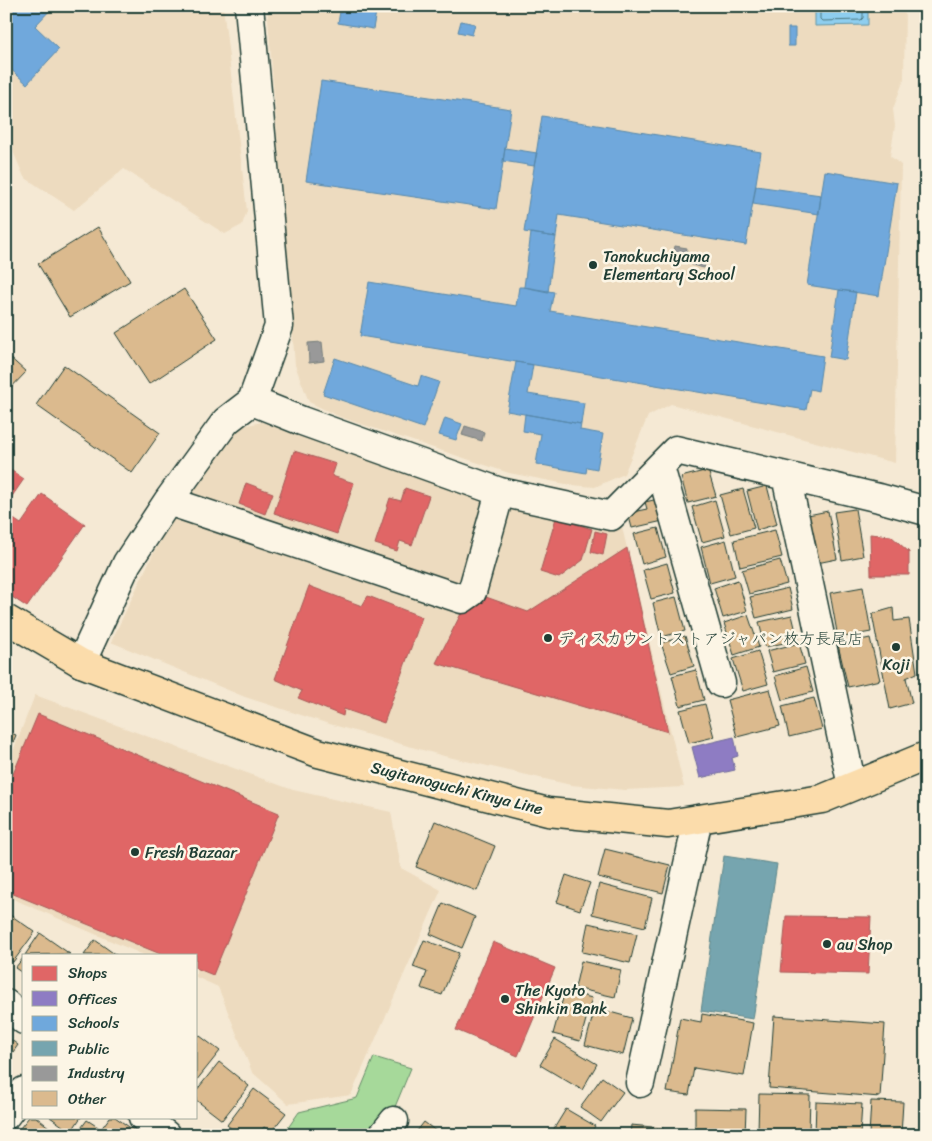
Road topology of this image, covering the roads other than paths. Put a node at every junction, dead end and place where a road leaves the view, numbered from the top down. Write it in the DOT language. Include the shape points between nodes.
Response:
graph roads {
  1 [pos="249,6"];
  2 [pos="252,401"];
  3 [pos="660,466"];
  4 [pos="786,476"];
  5 [pos="500,492"];
  6 [pos="168,501"];
  7 [pos="926,512"];
  8 [pos="6,619"];
  9 [pos="81,663"];
  10 [pos="720,683"];
  11 [pos="926,756"];
  12 [pos="852,786"];
  13 [pos="698,819"];
  14 [pos="6,1004"];
  15 [pos="22,1018"];
  16 [pos="640,1083"];
  17 [pos="22,1094"];
  18 [pos="6,1115"];
  1 -- 2 [label="street" via="279,326"];
  2 -- 5 [label="street"];
  2 -- 6 [label="street" via="226,421"];
  3 -- 4 [label="street" via="676,450"];
  3 -- 5 [label="street" via="611,516"];
  3 -- 10 [label="street"];
  4 -- 7 [label="street"];
  4 -- 12 [label="street"];
  5 -- 6 [label="street" via="472,592 462,599"];
  6 -- 9 [label="street" via="127,563"];
  8 -- 9 [label="main road, Sugitanoguchi Kinya Line"];
  9 -- 13 [label="main road, Sugitanoguchi Kinya Line" via="318,753 548,812 668,824"];
  11 -- 12 [label="main road, Sugitanoguchi Kinya Line"];
  12 -- 13 [label="main road, Sugitanoguchi Kinya Line" via="822,799"];
  13 -- 16 [label="street"];
  14 -- 15 [label="street"];
  17 -- 18 [label="street"];
}
